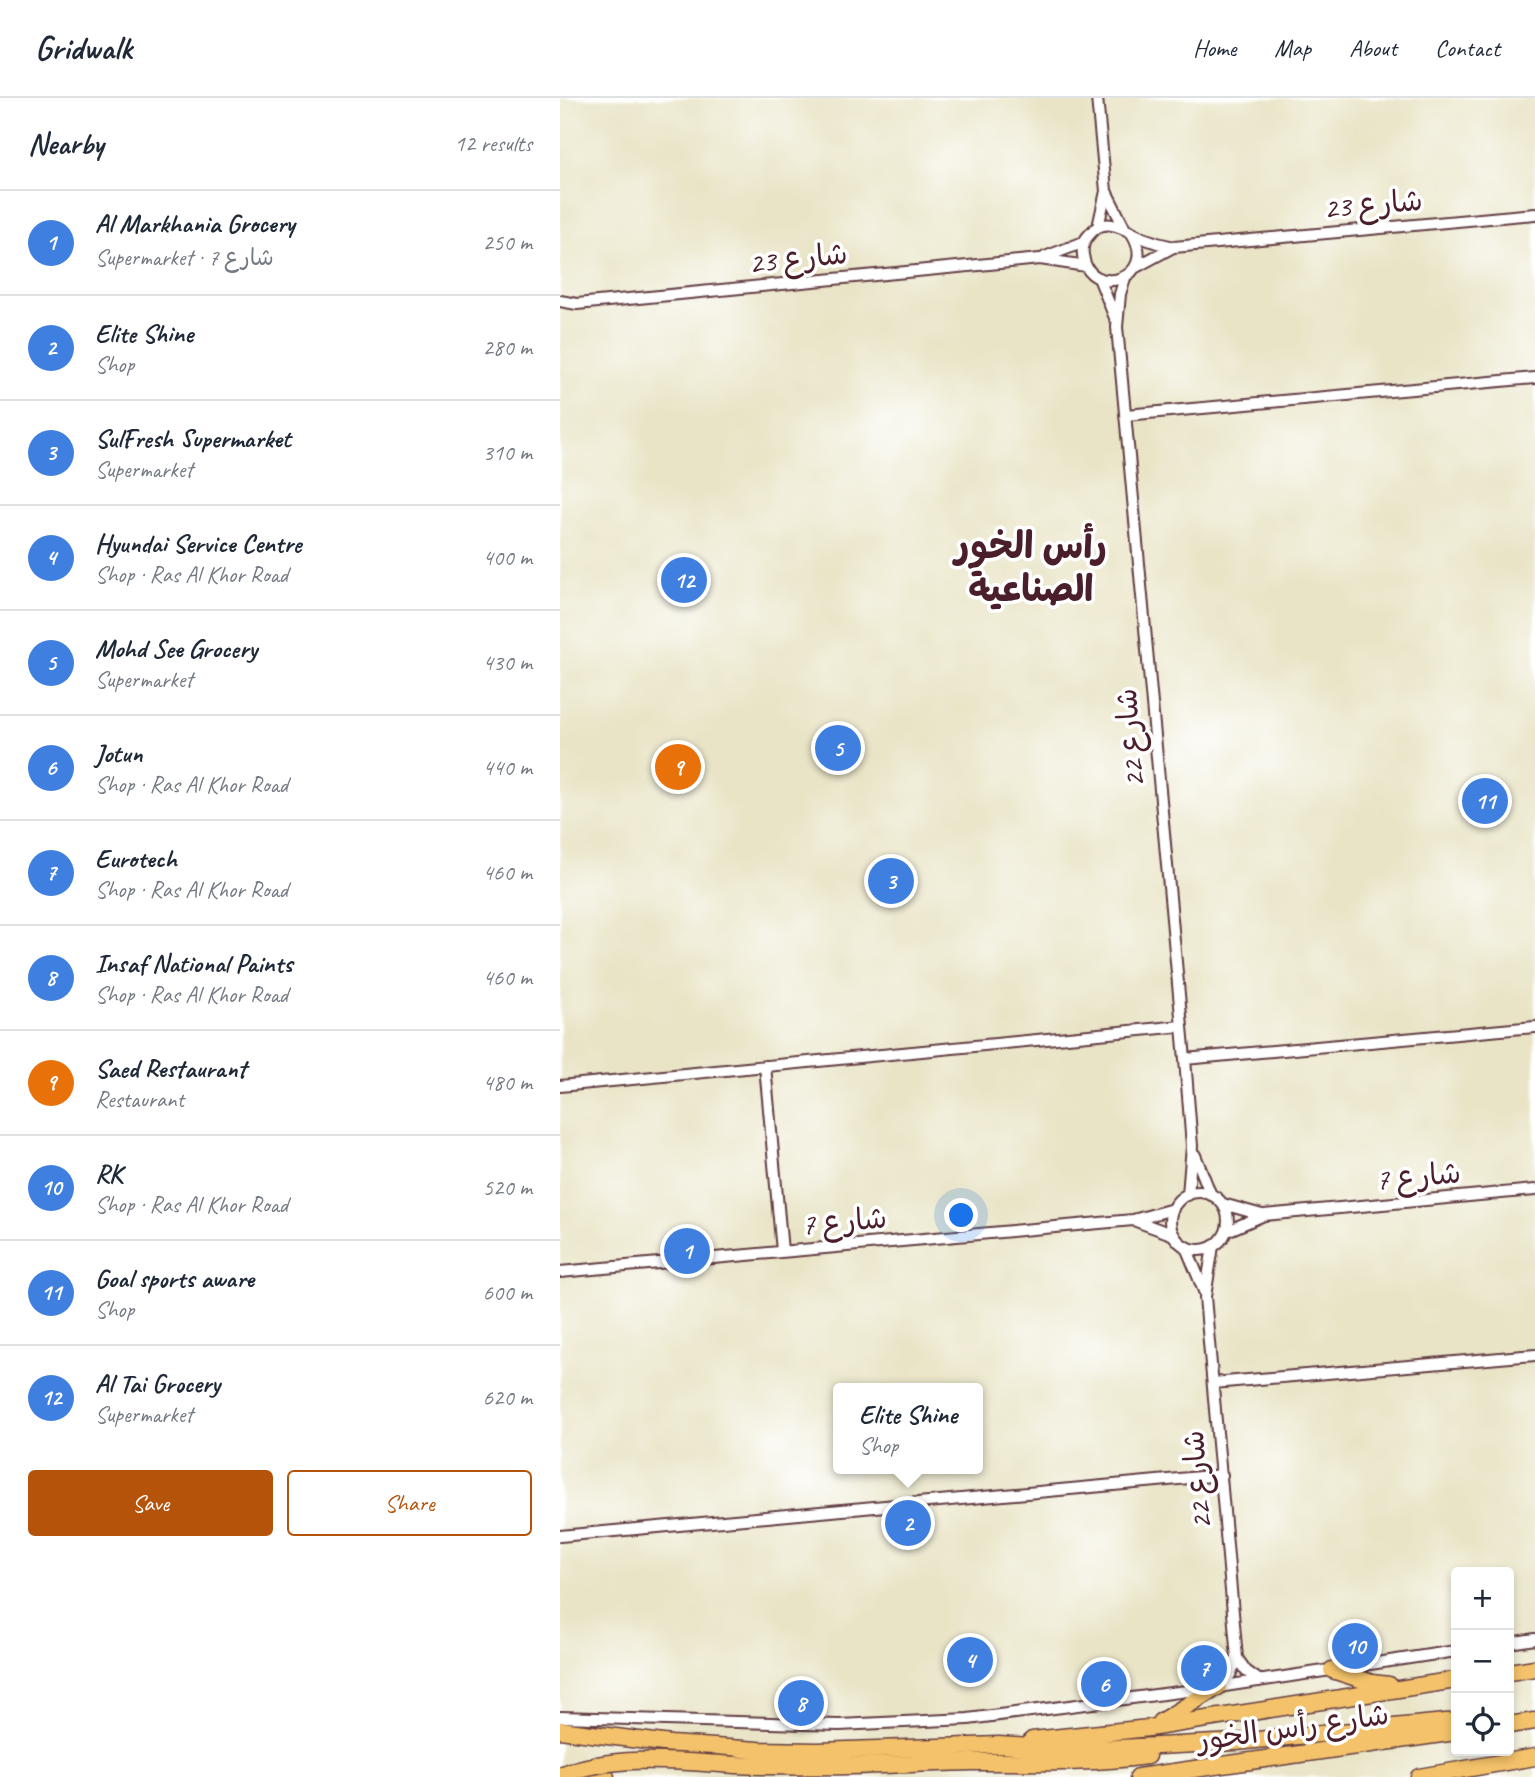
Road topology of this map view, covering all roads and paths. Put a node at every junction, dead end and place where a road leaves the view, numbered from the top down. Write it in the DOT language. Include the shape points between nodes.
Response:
graph roads {
  1 [pos="1097,98"];
  2 [pos="1105,191"];
  3 [pos="1535,214"];
  4 [pos="1098,227"];
  5 [pos="1127,230"];
  6 [pos="1084,242"];
  7 [pos="1174,247"];
  8 [pos="1040,259"];
  9 [pos="1086,266"];
  10 [pos="1136,267"];
  11 [pos="1099,278"];
  12 [pos="1125,278"];
  13 [pos="561,301"];
  14 [pos="1117,327"];
  15 [pos="1535,378"];
  16 [pos="1126,415"];
  17 [pos="1182,1026"];
  18 [pos="1535,1027"];
  19 [pos="1185,1059"];
  20 [pos="765,1066"];
  21 [pos="560,1086"];
  22 [pos="1192,1146"];
  23 [pos="1535,1190"];
  24 [pos="1188,1195"];
  25 [pos="1211,1195"];
  26 [pos="1223,1204"];
  27 [pos="1173,1209"];
  28 [pos="1264,1215"];
  29 [pos="1133,1220"];
  30 [pos="1227,1231"];
  31 [pos="1174,1235"];
  32 [pos="1213,1246"];
  33 [pos="1186,1247"];
  34 [pos="782,1251"];
  35 [pos="560,1272"];
  36 [pos="1205,1297"];
  37 [pos="1535,1354"];
  38 [pos="1213,1383"];
  39 [pos="1222,1475"];
  40 [pos="560,1536"];
  41 [pos="1535,1639"];
  42 [pos="1514,1642"];
  43 [pos="1451,1652"];
  44 [pos="1237,1658"];
  45 [pos="1535,1668"];
  46 [pos="1332,1670"];
  47 [pos="1514,1671"];
  48 [pos="1260,1681"];
  49 [pos="1451,1681"];
  50 [pos="1218,1687"];
  51 [pos="560,1717"];
  52 [pos="1451,1721"];
  53 [pos="1535,1721"];
  54 [pos="1514,1723"];
  55 [pos="1149,1728"];
  56 [pos="560,1731"];
  57 [pos="1451,1733"];
  58 [pos="560,1742"];
  59 [pos="1236,1742"];
  60 [pos="671,1744"];
  61 [pos="999,1745"];
  62 [pos="1535,1757"];
  63 [pos="560,1768"];
  64 [pos="560,1775"];
  65 [pos="606,1777"];
  66 [pos="1138,1777"];
  67 [pos="1419,1777"];
  1 -- 2 [label="street"];
  2 -- 4 [label="street"];
  2 -- 5 [label="street"];
  3 -- 7 [label="street, شارع 23"];
  4 -- 5 [label="street" via="1115,225"];
  4 -- 6 [label="street"];
  5 -- 7 [label="street, شارع 23"];
  5 -- 10 [label="street" via="1138,242"];
  6 -- 8 [label="street, شارع 23"];
  6 -- 9 [label="street"];
  7 -- 10 [label="street, شارع 23"];
  8 -- 9 [label="street, شارع 23"];
  8 -- 13 [label="street, شارع 23" via="577,304"];
  9 -- 11 [label="street"];
  10 -- 12 [label="street"];
  11 -- 12 [label="street"];
  11 -- 14 [label="street, شارع 22"];
  12 -- 14 [label="street, شارع 22"];
  14 -- 16 [label="street, شارع 22"];
  15 -- 16 [label="street"];
  16 -- 17 [label="street, شارع 22"];
  17 -- 19 [label="street, شارع 22"];
  17 -- 20 [label="street"];
  18 -- 19 [label="street"];
  19 -- 22 [label="street, شارع 22"];
  20 -- 21 [label="street"];
  20 -- 34 [label="street"];
  22 -- 24 [label="street, شارع 22"];
  22 -- 25 [label="street, شارع 22"];
  23 -- 28 [label="street, شارع 7"];
  24 -- 25 [label="street"];
  24 -- 27 [label="street"];
  25 -- 26 [label="street"];
  26 -- 28 [label="street, شارع 7"];
  26 -- 30 [label="street"];
  27 -- 29 [label="street"];
  27 -- 31 [label="street"];
  28 -- 30 [label="street, شارع 7"];
  29 -- 31 [label="street"];
  29 -- 34 [label="street, شارع 7"];
  30 -- 32 [label="street"];
  31 -- 33 [label="street"];
  32 -- 33 [label="street" via="1204,1250"];
  32 -- 36 [label="street, شارع 22"];
  33 -- 36 [label="street, شارع 22"];
  34 -- 35 [label="street, شارع 7"];
  36 -- 38 [label="street, شارع 22"];
  37 -- 38 [label="street"];
  38 -- 39 [label="street, شارع 22"];
  39 -- 40 [label="street"];
  39 -- 44 [label="street, شارع 22"];
  41 -- 42 [label="street"];
  43 -- 46 [label="street"];
  44 -- 48 [label="street" via="1245,1671"];
  44 -- 50 [label="street"];
  45 -- 47 [label="highway"];
  46 -- 48 [label="street"];
  46 -- 49 [label="highway" via="1378,1684"];
  48 -- 50 [label="street"];
  49 -- 55 [label="highway"];
  50 -- 51 [label="street" via="968,1719 874,1725"];
  50 -- 55 [label="highway"];
  52 -- 59 [label="highway"];
  53 -- 54 [label="highway"];
  55 -- 61 [label="highway"];
  56 -- 60 [label="highway"];
  57 -- 66 [label="highway, شارع رأس الخور"];
  58 -- 60 [label="highway"];
  59 -- 61 [label="highway" via="1079,1750"];
  59 -- 64 [label="highway, bridge" via="1076,1762 818,1767 636,1760"];
  60 -- 61 [label="highway" via="787,1751"];
  62 -- 67 [label="highway"];
  63 -- 65 [label="highway"];
}
